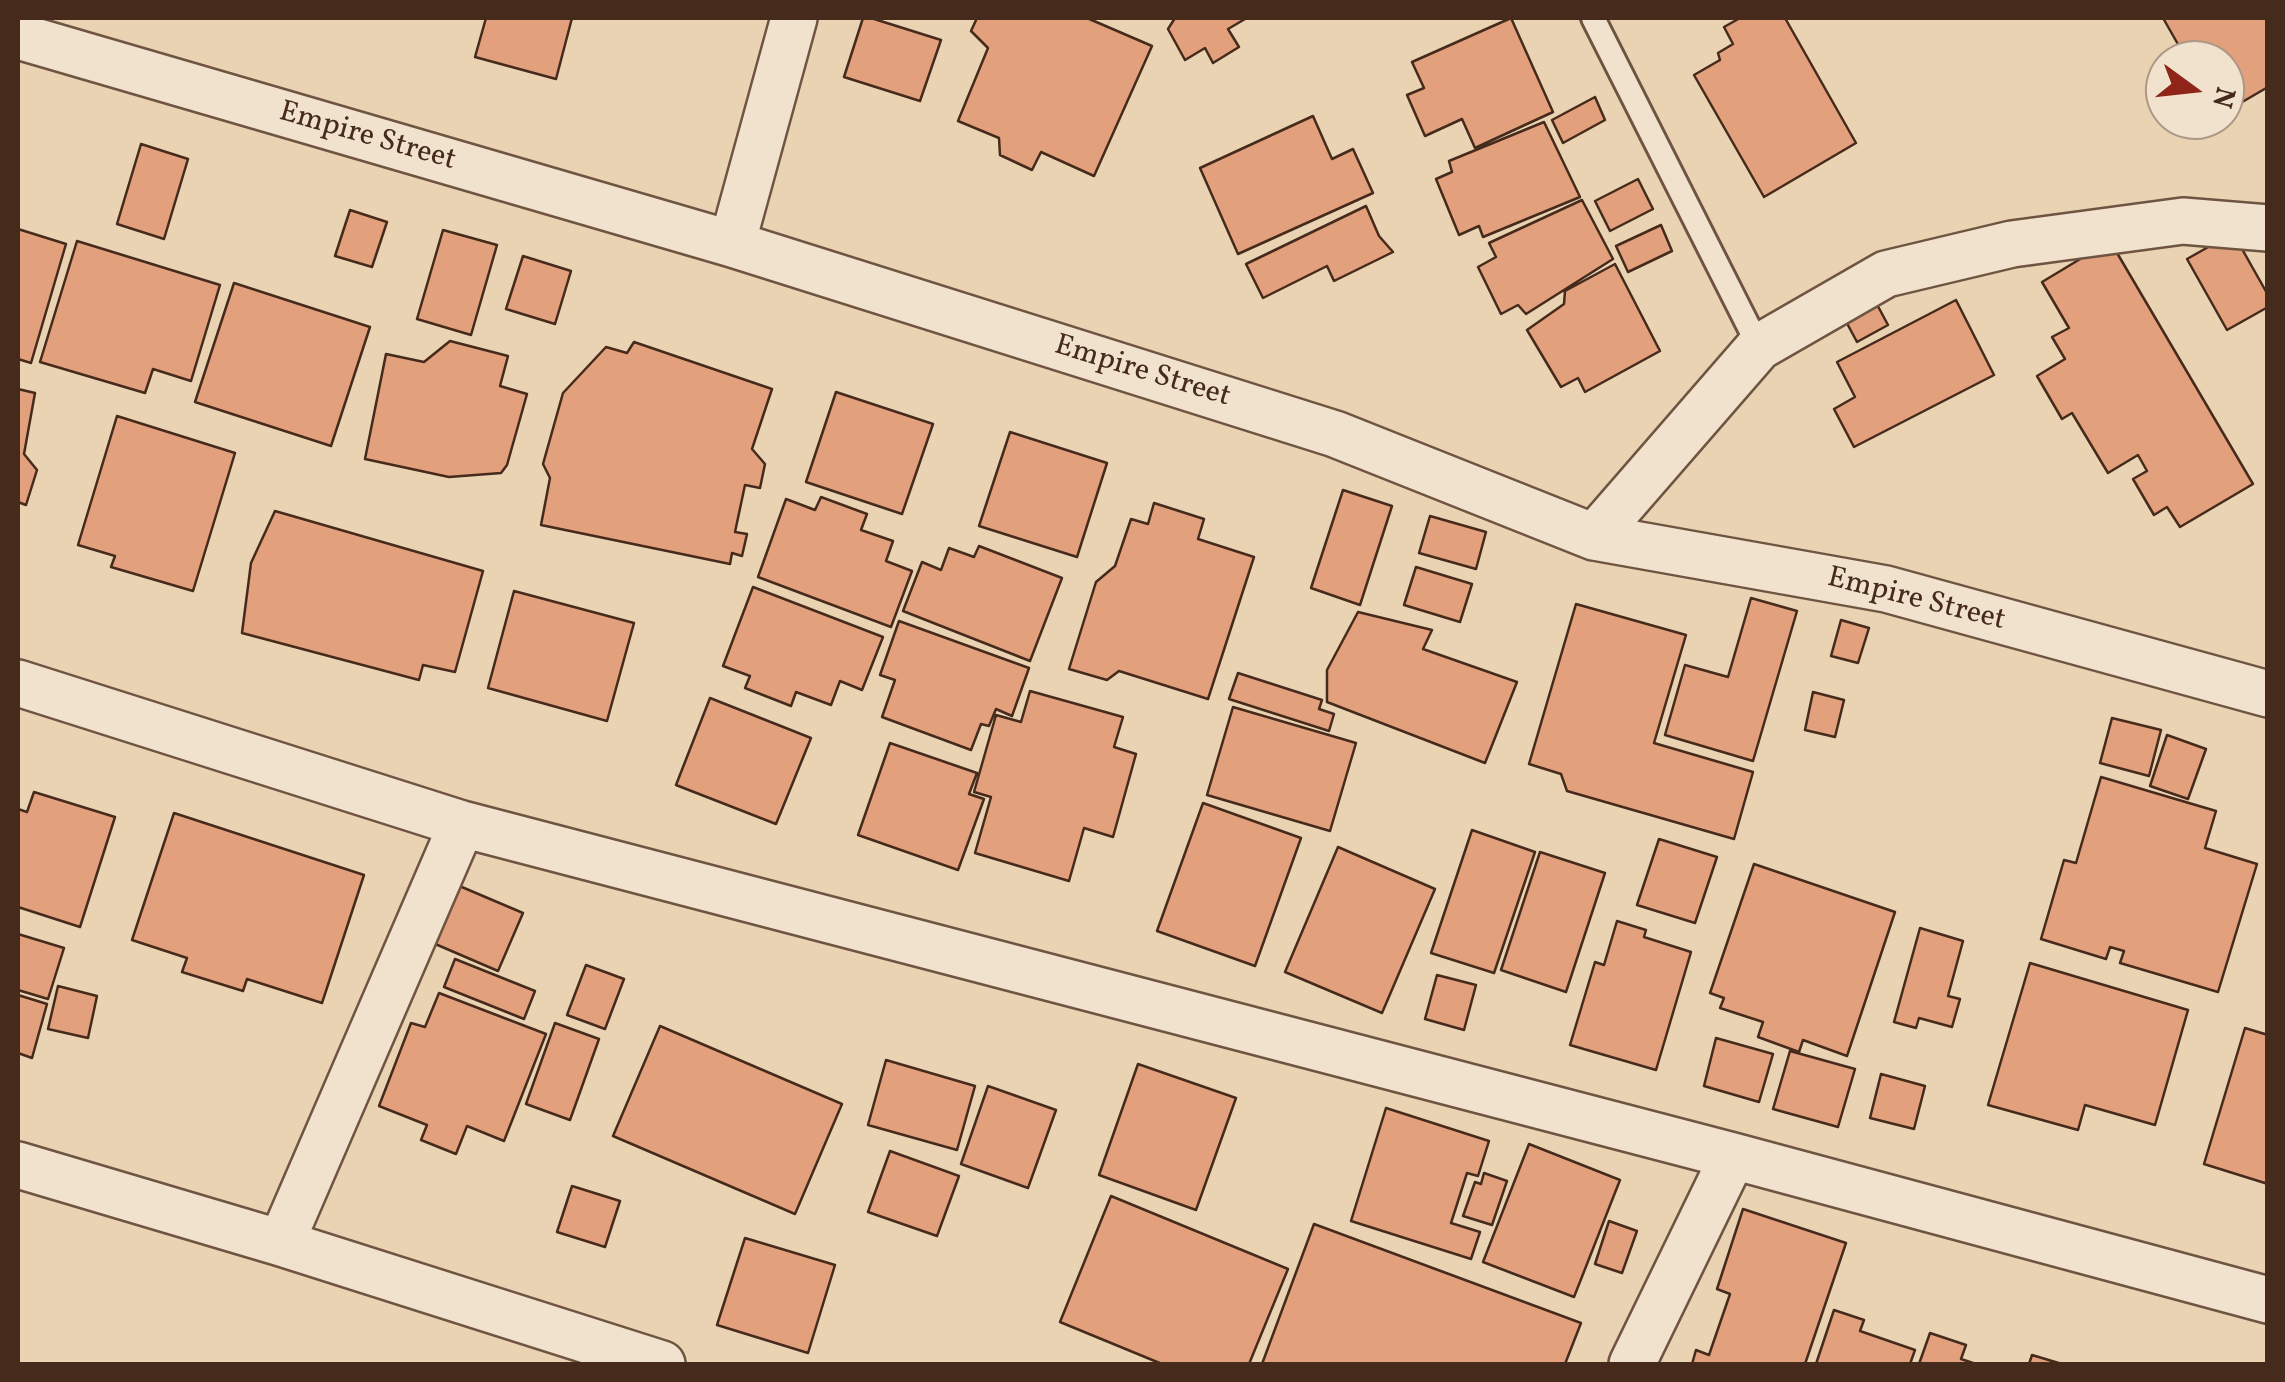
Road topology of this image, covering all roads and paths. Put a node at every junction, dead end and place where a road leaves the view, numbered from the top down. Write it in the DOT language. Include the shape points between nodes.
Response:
graph roads {
  1 [pos="794,18"];
  2 [pos="1593,18"];
  3 [pos="24,31"];
  4 [pos="2268,228"];
  5 [pos="732,244"];
  6 [pos="1758,346"];
  7 [pos="1594,536"];
  8 [pos="18,683"];
  9 [pos="2268,694"];
  10 [pos="462,824"];
  11 [pos="1733,1156"];
  12 [pos="18,1165"];
  13 [pos="281,1243"];
  14 [pos="2268,1300"];
  15 [pos="662,1364"];
  16 [pos="1632,1364"];
  1 -- 5 [label="street"];
  2 -- 6 [label="lane"];
  3 -- 5 [label="street, Empire Street"];
  4 -- 6 [label="street" via="2183,221 1994,248 1886,274"];
  5 -- 7 [label="street, Empire Street" via="1335,434"];
  6 -- 7 [label="street"];
  7 -- 9 [label="street, Empire Street" via="1886,589"];
  8 -- 10 [label="street"];
  10 -- 11 [label="street"];
  10 -- 13 [label="street"];
  11 -- 14 [label="street"];
  11 -- 16 [label="street"];
  12 -- 13 [label="street"];
  13 -- 15 [label="street"];
}
